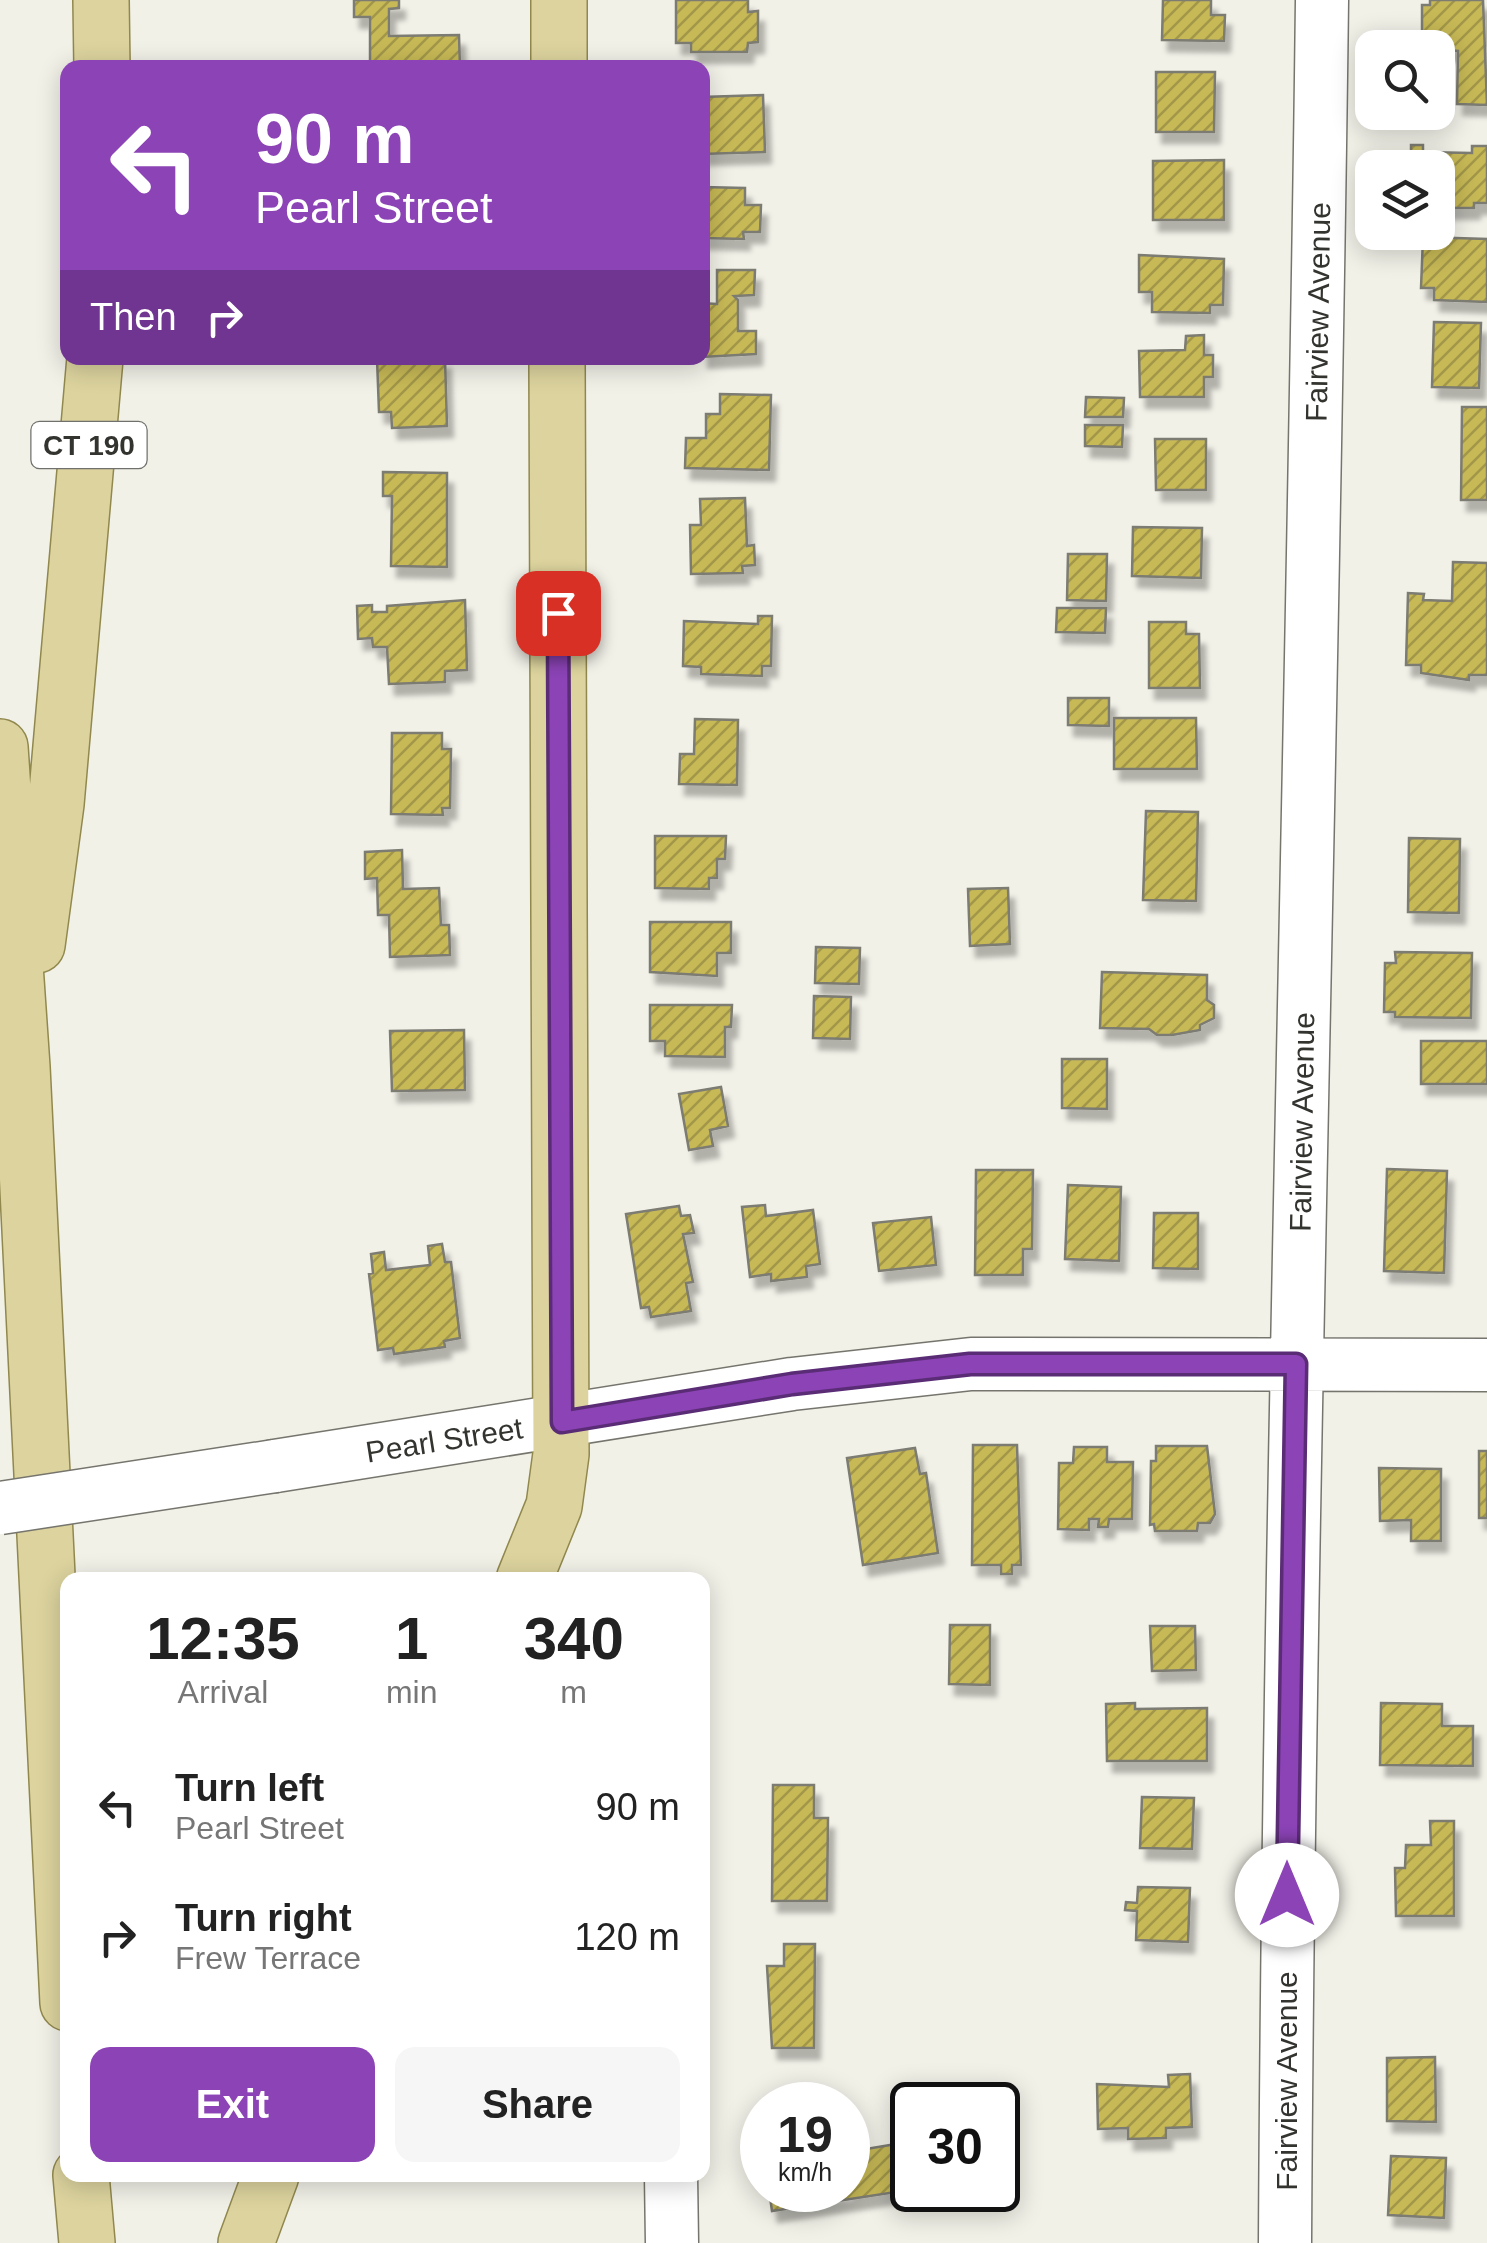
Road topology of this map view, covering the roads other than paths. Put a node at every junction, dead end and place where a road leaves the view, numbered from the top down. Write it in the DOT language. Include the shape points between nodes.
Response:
graph roads {
  1 [pos="101,0"];
  2 [pos="560,0"];
  3 [pos="1322,0"];
  4 [pos="102,60"];
  5 [pos="559,60"];
  6 [pos="94,365"];
  7 [pos="557,365"];
  8 [pos="0,746"];
  9 [pos="22,1068"];
  10 [pos="1296,1364"];
  11 [pos="1487,1365"];
  12 [pos="562,1422"];
  13 [pos="0,1508"];
  14 [pos="527,1572"];
  15 [pos="60,1840"];
  16 [pos="82,2182"];
  17 [pos="268,2182"];
  18 [pos="671,2182"];
  19 [pos="87,2243"];
  20 [pos="246,2243"];
  21 [pos="672,2243"];
  22 [pos="1285,2243"];
  1 -- 4 [label="main road"];
  2 -- 5 [label="main road"];
  3 -- 10 [label="street, Fairview Avenue"];
  6 -- 9 [label="main road, CT 190" via="56,804"];
  7 -- 12 [label="main road"];
  8 -- 9 [label="main road, CT 190"];
  9 -- 15 [label="main road, CT 190"];
  10 -- 11 [label="street, Pearl Street"];
  10 -- 12 [label="street, Pearl Street" via="970,1364 792,1384"];
  10 -- 22 [label="street, Fairview Avenue"];
  12 -- 13 [label="street, Pearl Street, bridge"];
  12 -- 14 [label="main road" via="554,1506"];
  16 -- 19 [label="main road"];
  17 -- 20 [label="main road"];
  18 -- 21 [label="street"];
}
